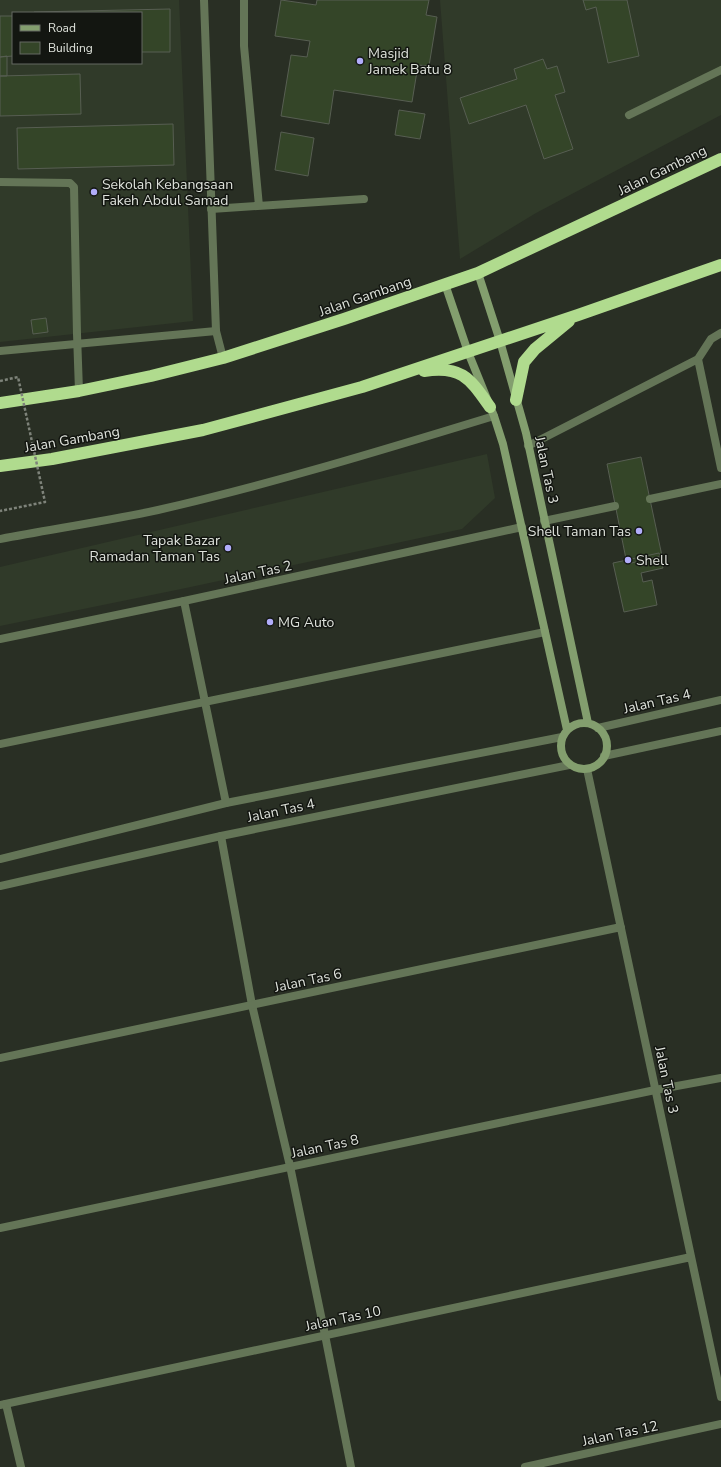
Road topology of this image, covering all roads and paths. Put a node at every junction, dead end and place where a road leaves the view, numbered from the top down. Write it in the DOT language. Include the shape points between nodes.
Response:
graph roads {
  1 [pos="204,0"];
  2 [pos="244,0"];
  3 [pos="721,70"];
  4 [pos="629,115"];
  5 [pos="721,159"];
  6 [pos="0,182"];
  7 [pos="364,199"];
  8 [pos="259,206"];
  9 [pos="211,209"];
  10 [pos="721,265"];
  11 [pos="478,273"];
  12 [pos="445,284"];
  13 [pos="578,314"];
  14 [pos="216,331"];
  15 [pos="721,332"];
  16 [pos="500,341"];
  17 [pos="77,345"];
  18 [pos="0,351"];
  19 [pos="468,352"];
  20 [pos="223,358"];
  21 [pos="698,360"];
  22 [pos="402,374"];
  23 [pos="0,381"];
  24 [pos="79,391"];
  25 [pos="516,400"];
  26 [pos="0,403"];
  27 [pos="492,412"];
  28 [pos="528,446"];
  29 [pos="0,466"];
  30 [pos="721,468"];
  31 [pos="721,484"];
  32 [pos="650,499"];
  33 [pos="615,506"];
  34 [pos="0,511"];
  35 [pos="544,521"];
  36 [pos="522,527"];
  37 [pos="0,539"];
  38 [pos="184,601"];
  39 [pos="545,632"];
  40 [pos="0,639"];
  41 [pos="721,700"];
  42 [pos="205,702"];
  43 [pos="588,723"];
  44 [pos="598,728"];
  45 [pos="721,731"];
  46 [pos="564,734"];
  47 [pos="0,744"];
  48 [pos="604,756"];
  49 [pos="569,765"];
  50 [pos="587,769"];
  51 [pos="226,803"];
  52 [pos="221,836"];
  53 [pos="0,859"];
  54 [pos="0,886"];
  55 [pos="621,927"];
  56 [pos="252,1005"];
  57 [pos="0,1058"];
  58 [pos="721,1078"];
  59 [pos="655,1090"];
  60 [pos="290,1166"];
  61 [pos="0,1228"];
  62 [pos="691,1257"];
  63 [pos="326,1336"];
  64 [pos="721,1393"];
  65 [pos="3,1404"];
  66 [pos="721,1424"];
  67 [pos="21,1467"];
  68 [pos="351,1467"];
  69 [pos="525,1467"];
  1 -- 9 [label="street"];
  2 -- 8 [label="street" via="244,46"];
  3 -- 4 [label="street"];
  5 -- 11 [label="highway, Jalan Gambang"];
  6 -- 17 [label="street" via="70,183 74,187"];
  7 -- 8 [label="street"];
  8 -- 9 [label="street"];
  9 -- 14 [label="street"];
  10 -- 13 [label="highway, Jalan Gambang"];
  11 -- 12 [label="highway, Jalan Gambang"];
  11 -- 16 [label="street, Jalan Tas 3"];
  12 -- 19 [label="street"];
  12 -- 20 [label="highway, Jalan Gambang"];
  13 -- 16 [label="highway, Jalan Gambang"];
  13 -- 25 [label="highway" via="535,348 524,362"];
  14 -- 17 [label="street"];
  14 -- 20 [label="street"];
  15 -- 21 [label="street" via="711,338"];
  16 -- 19 [label="highway, Jalan Gambang"];
  16 -- 25 [label="street, Jalan Tas 3"];
  17 -- 18 [label="street"];
  17 -- 24 [label="street"];
  19 -- 22 [label="highway, Jalan Gambang"];
  19 -- 27 [label="street"];
  20 -- 24 [label="highway, Jalan Gambang"];
  21 -- 28 [label="street"];
  21 -- 30 [label="street"];
  22 -- 27 [label="highway" via="433,370 456,372 472,382"];
  22 -- 29 [label="highway, Jalan Gambang" via="202,430 52,459"];
  23 -- 34 [label="path, bridge" via="18,377 45,502"];
  24 -- 26 [label="highway, Jalan Gambang"];
  25 -- 28 [label="street, Jalan Tas 3"];
  27 -- 36 [label="street" via="503,444"];
  27 -- 37 [label="street" via="380,451 231,492 156,510"];
  28 -- 35 [label="street, Jalan Tas 3"];
  31 -- 32 [label="street"];
  33 -- 35 [label="street"];
  35 -- 43 [label="street, Jalan Tas 3"];
  36 -- 38 [label="street, Jalan Tas 2"];
  36 -- 39 [label="street"];
  38 -- 40 [label="street, Jalan Tas 2"];
  38 -- 42 [label="street"];
  39 -- 42 [label="street"];
  39 -- 46 [label="street"];
  41 -- 44 [label="street, Jalan Tas 4"];
  42 -- 47 [label="street"];
  42 -- 51 [label="street"];
  43 -- 44 [label="street"];
  43 -- 46 [label="street" via="572,726"];
  44 -- 48 [label="street" via="607,745"];
  45 -- 48 [label="street"];
  46 -- 49 [label="street" via="560,744 561,752"];
  46 -- 51 [label="street, Jalan Tas 4"];
  48 -- 50 [label="street" via="598,765"];
  49 -- 50 [label="street"];
  49 -- 52 [label="street, Jalan Tas 4"];
  50 -- 55 [label="street, Jalan Tas 3"];
  51 -- 53 [label="street, Jalan Tas 4"];
  52 -- 54 [label="street, Jalan Tas 4"];
  52 -- 56 [label="street"];
  55 -- 56 [label="street, Jalan Tas 6"];
  55 -- 59 [label="street, Jalan Tas 3"];
  56 -- 57 [label="street, Jalan Tas 6"];
  56 -- 60 [label="street"];
  58 -- 59 [label="street, Jalan Tas 8"];
  59 -- 60 [label="street, Jalan Tas 8"];
  59 -- 62 [label="street, Jalan Tas 3"];
  60 -- 61 [label="street, Jalan Tas 8"];
  60 -- 63 [label="street"];
  62 -- 63 [label="street, Jalan Tas 10"];
  62 -- 64 [label="street, Jalan Tas 3"];
  63 -- 65 [label="street, Jalan Tas 10"];
  63 -- 68 [label="street"];
  65 -- 67 [label="street"];
  66 -- 69 [label="street, Jalan Tas 12"];
}
